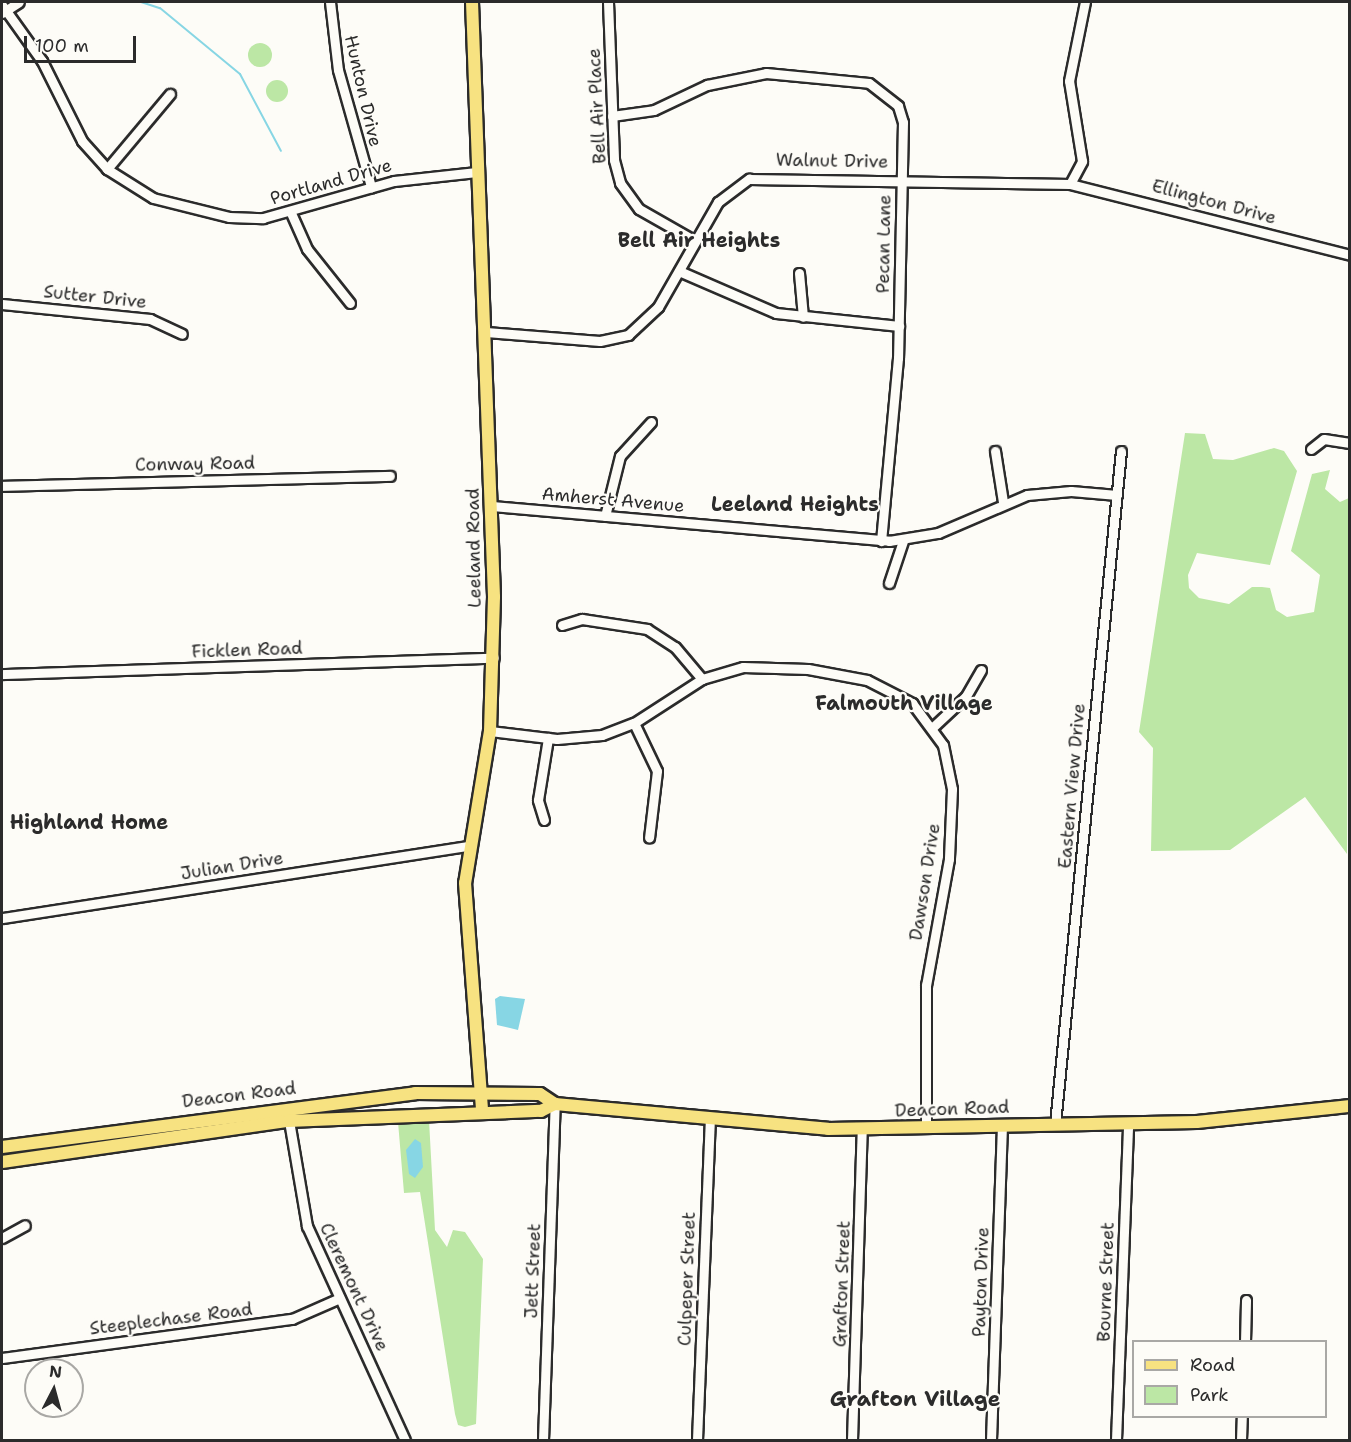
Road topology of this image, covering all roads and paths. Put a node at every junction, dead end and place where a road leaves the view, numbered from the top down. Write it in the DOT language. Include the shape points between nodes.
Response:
graph roads {
  1 [pos="19,2"];
  2 [pos="330,2"];
  3 [pos="472,2"];
  4 [pos="608,2"];
  5 [pos="1085,2"];
  6 [pos="3,10"];
  7 [pos="170,94"];
  8 [pos="612,116"];
  9 [pos="107,169"];
  10 [pos="477,172"];
  11 [pos="903,179"];
  12 [pos="1070,184"];
  13 [pos="371,187"];
  14 [pos="291,213"];
  15 [pos="695,241"];
  16 [pos="1350,255"];
  17 [pos="679,271"];
  18 [pos="799,273"];
  19 [pos="350,303"];
  20 [pos="2,304"];
  21 [pos="802,317"];
  22 [pos="899,326"];
  23 [pos="486,332"];
  24 [pos="182,334"];
  25 [pos="651,422"];
  26 [pos="1350,443"];
  27 [pos="1311,449"];
  28 [pos="996,451"];
  29 [pos="1121,451"];
  30 [pos="390,476"];
  31 [pos="2,486"];
  32 [pos="1117,495"];
  33 [pos="1003,502"];
  34 [pos="492,506"];
  35 [pos="605,516"];
  36 [pos="881,541"];
  37 [pos="903,541"];
  38 [pos="889,583"];
  39 [pos="562,625"];
  40 [pos="494,658"];
  41 [pos="981,670"];
  42 [pos="2,674"];
  43 [pos="702,679"];
  44 [pos="634,723"];
  45 [pos="933,727"];
  46 [pos="490,731"];
  47 [pos="548,738"];
  48 [pos="544,820"];
  49 [pos="649,838"];
  50 [pos="468,846"];
  51 [pos="2,918"];
  52 [pos="482,1092"];
  53 [pos="555,1104"];
  54 [pos="287,1106"];
  55 [pos="1350,1106"];
  56 [pos="482,1111"];
  57 [pos="710,1118"];
  58 [pos="288,1121"];
  59 [pos="1055,1124"];
  60 [pos="1128,1124"];
  61 [pos="1002,1125"];
  62 [pos="926,1128"];
  63 [pos="862,1130"];
  64 [pos="2,1147"];
  65 [pos="2,1162"];
  66 [pos="25,1225"];
  67 [pos="2,1238"];
  68 [pos="340,1298"];
  69 [pos="1246,1300"];
  70 [pos="1245,1340"];
  71 [pos="2,1358"];
  72 [pos="1242,1418"];
  73 [pos="405,1440"];
  74 [pos="543,1440"];
  75 [pos="697,1440"];
  76 [pos="852,1440"];
  77 [pos="992,1440"];
  78 [pos="1116,1440"];
  79 [pos="1241,1440"];
  1 -- 6 [label="street"];
  2 -- 13 [label="street, Hunton Drive" via="338,70"];
  3 -- 10 [label="main road, Leeland Road"];
  4 -- 8 [label="street, Bell Air Place"];
  5 -- 12 [label="street" via="1069,81 1082,161"];
  6 -- 9 [label="street, Portland Drive" via="42,61 70,124"];
  7 -- 9 [label="street"];
  8 -- 11 [label="street, Pecan Lane" via="654,110 707,85 749,74 869,83 893,98 902,116"];
  8 -- 15 [label="street, Bell Air Place" via="614,160 626,194 649,216"];
  9 -- 14 [label="street, Portland Drive" via="153,198 201,212 246,218"];
  10 -- 13 [label="street, Portland Drive"];
  10 -- 23 [label="main road, Leeland Road"];
  11 -- 12 [label="street, Walnut Drive"];
  11 -- 15 [label="street, Walnut Drive" via="749,179 724,194"];
  11 -- 22 [label="street, Pecan Lane"];
  12 -- 16 [label="street, Ellington Drive"];
  13 -- 14 [label="street, Portland Drive"];
  14 -- 19 [label="street" via="307,249"];
  15 -- 17 [label="street, Walnut Drive"];
  17 -- 21 [label="street" via="745,304"];
  17 -- 23 [label="street, Walnut Drive" via="653,314 618,339"];
  18 -- 21 [label="street"];
  20 -- 24 [label="street, Sutter Drive" via="150,319"];
  21 -- 22 [label="street"];
  22 -- 36 [label="street, Pecan Lane"];
  23 -- 34 [label="main road, Leeland Road"];
  25 -- 35 [label="street" via="621,456"];
  26 -- 27 [label="street" via="1324,439"];
  28 -- 33 [label="street"];
  29 -- 32 [label="street, Eastern View Drive"];
  30 -- 31 [label="street, Conway Road"];
  32 -- 33 [label="street, Amherst Avenue" via="1057,490"];
  32 -- 59 [label="street, Eastern View Drive"];
  33 -- 37 [label="street, Amherst Avenue" via="938,533"];
  34 -- 35 [label="street, Amherst Avenue"];
  34 -- 40 [label="main road, Leeland Road"];
  35 -- 36 [label="street, Amherst Avenue"];
  36 -- 37 [label="street, Amherst Avenue"];
  37 -- 38 [label="street"];
  39 -- 43 [label="street" via="582,619 647,628 675,646"];
  40 -- 42 [label="street, Ficklen Road"];
  40 -- 46 [label="main road, Leeland Road"];
  41 -- 45 [label="street" via="966,696"];
  43 -- 44 [label="street, Dawson Drive"];
  43 -- 45 [label="street, Dawson Drive" via="766,666 867,680 901,695"];
  44 -- 47 [label="street, Dawson Drive" via="586,738"];
  44 -- 49 [label="street" via="657,771"];
  45 -- 62 [label="street, Dawson Drive" via="947,758 952,808 926,985"];
  46 -- 47 [label="street, Dawson Drive"];
  46 -- 50 [label="main road, Leeland Road"];
  47 -- 48 [label="street" via="538,801"];
  50 -- 51 [label="street, Julian Drive"];
  50 -- 52 [label="main road, Leeland Road" via="465,915"];
  52 -- 53 [label="main road, Deacon Road" via="540,1094"];
  52 -- 54 [label="main road, Deacon Road"];
  52 -- 56 [label="main road"];
  53 -- 56 [label="main road, Deacon Road" via="541,1111"];
  53 -- 57 [label="main road, Deacon Road"];
  53 -- 74 [label="street, Jett Street"];
  54 -- 58 [label="street, Cleremont Drive"];
  54 -- 64 [label="main road, Deacon Road"];
  55 -- 60 [label="main road, Deacon Road" via="1237,1120"];
  56 -- 58 [label="main road, Deacon Road"];
  57 -- 63 [label="main road, Deacon Road"];
  57 -- 75 [label="street, Culpeper Street"];
  58 -- 65 [label="main road, Deacon Road"];
  58 -- 68 [label="street, Cleremont Drive" via="307,1226"];
  59 -- 60 [label="main road, Deacon Road"];
  59 -- 61 [label="main road, Deacon Road"];
  60 -- 78 [label="street, Bourne Street"];
  61 -- 62 [label="main road, Deacon Road"];
  61 -- 77 [label="street, Payton Drive"];
  62 -- 63 [label="main road, Deacon Road"];
  63 -- 76 [label="street, Grafton Street"];
  66 -- 67 [label="street"];
  68 -- 71 [label="street, Steeplechase Road" via="292,1319"];
  68 -- 73 [label="street, Cleremont Drive"];
  69 -- 70 [label="street"];
  72 -- 79 [label="street"];
}
